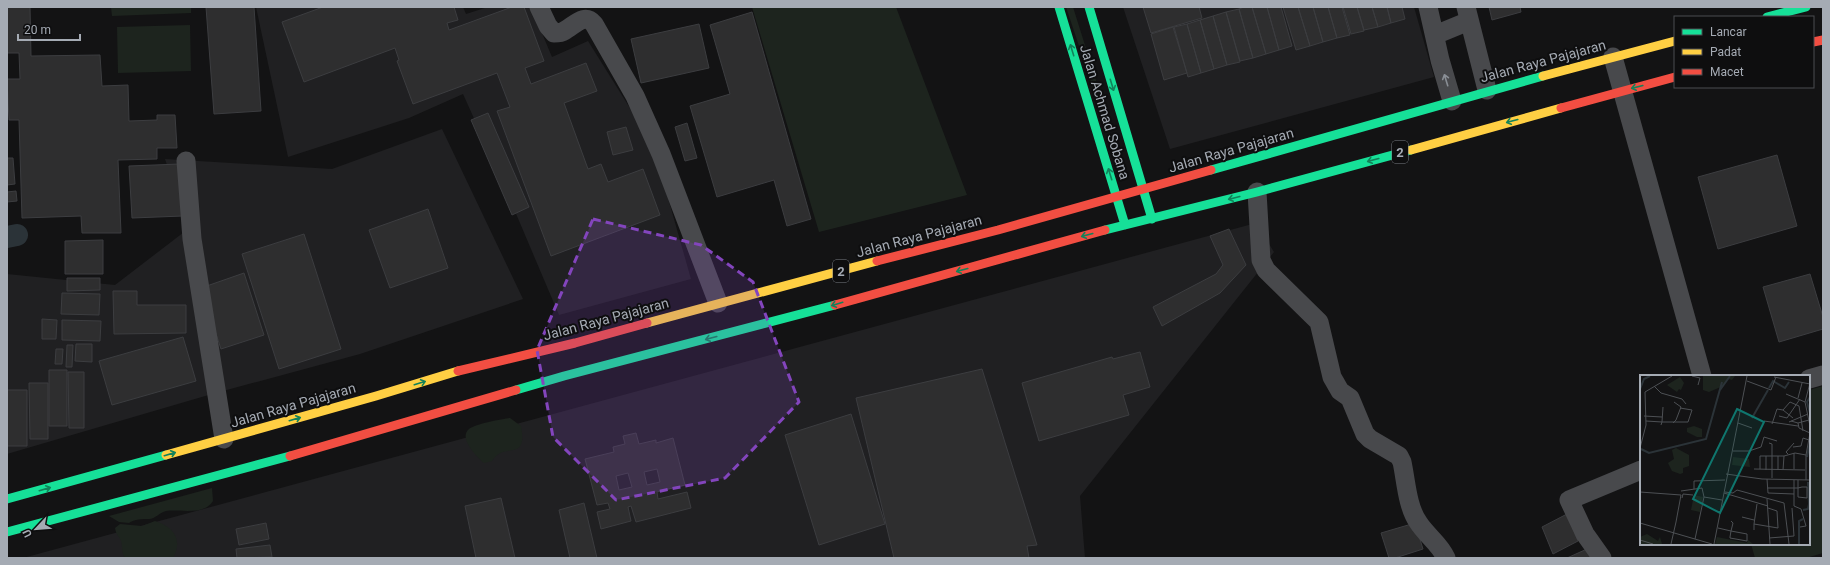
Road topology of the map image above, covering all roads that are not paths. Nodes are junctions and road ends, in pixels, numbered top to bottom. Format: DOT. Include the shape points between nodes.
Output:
graph roads {
  1 [pos="539,7"];
  2 [pos="1059,7"];
  3 [pos="1089,7"];
  4 [pos="1428,7"];
  5 [pos="1806,7"];
  6 [pos="1468,14"];
  7 [pos="1771,16"];
  8 [pos="1435,35"];
  9 [pos="1674,41"];
  10 [pos="1613,57"];
  11 [pos="1674,77"];
  12 [pos="1488,90"];
  13 [pos="1622,91"];
  14 [pos="1452,100"];
  15 [pos="186,161"];
  16 [pos="1144,190"];
  17 [pos="1257,192"];
  18 [pos="1117,197"];
  19 [pos="1152,219"];
  20 [pos="1125,225"];
  21 [pos="718,303"];
  22 [pos="1702,375"];
  23 [pos="1823,375"];
  24 [pos="1810,378"];
  25 [pos="224,439"];
  26 [pos="1640,470"];
  27 [pos="7,499"];
  28 [pos="7,532"];
  29 [pos="1446,558"];
  30 [pos="1602,558"];
  1 -- 21 [label="street" via="554,33 563,32 586,19 594,24 635,96 661,154"];
  18 -- 2 [label="main road, Jalan Achmad Sobana, one-way"];
  3 -- 16 [label="main road, Jalan Achmad Sobana, one-way"];
  4 -- 8 [label="street"];
  5 -- 7 [label="main road"];
  6 -- 8 [label="street"];
  6 -- 12 [label="street"];
  14 -- 8 [label="street, one-way"];
  9 -- 10 [label="main road, Jalan Raya Pajajaran / 2"];
  10 -- 12 [label="main road, Jalan Raya Pajajaran / 2"];
  10 -- 13 [label="street"];
  11 -- 13 [label="main road, 2, one-way"];
  12 -- 14 [label="main road, Jalan Raya Pajajaran / 2"];
  13 -- 17 [label="main road, 2, one-way"];
  13 -- 22 [label="street"];
  14 -- 16 [label="main road, Jalan Raya Pajajaran / 2"];
  15 -- 25 [label="street" via="192,239"];
  16 -- 18 [label="main road, Jalan Raya Pajajaran / 2"];
  16 -- 19 [label="main road, Jalan Achmad Sobana"];
  17 -- 19 [label="main road, 2, one-way"];
  17 -- 29 [label="street" via="1261,260 1266,270 1319,322 1332,377 1340,391 1350,398 1365,434 1399,456 1413,513"];
  18 -- 20 [label="main road, Jalan Achmad Sobana"];
  18 -- 21 [label="main road, Jalan Raya Pajajaran / 2"];
  19 -- 20 [label="main road, 2"];
  20 -- 28 [label="main road, 2, one-way" via="795,316 564,376 332,445"];
  25 -- 21 [label="main road, Jalan Raya Pajajaran / 2, one-way" via="468,368 568,345"];
  23 -- 24 [label="street"];
  27 -- 25 [label="main road, Jalan Raya Pajajaran / 2, one-way"];
  26 -- 30 [label="street" via="1569,500 1585,534"];
}
